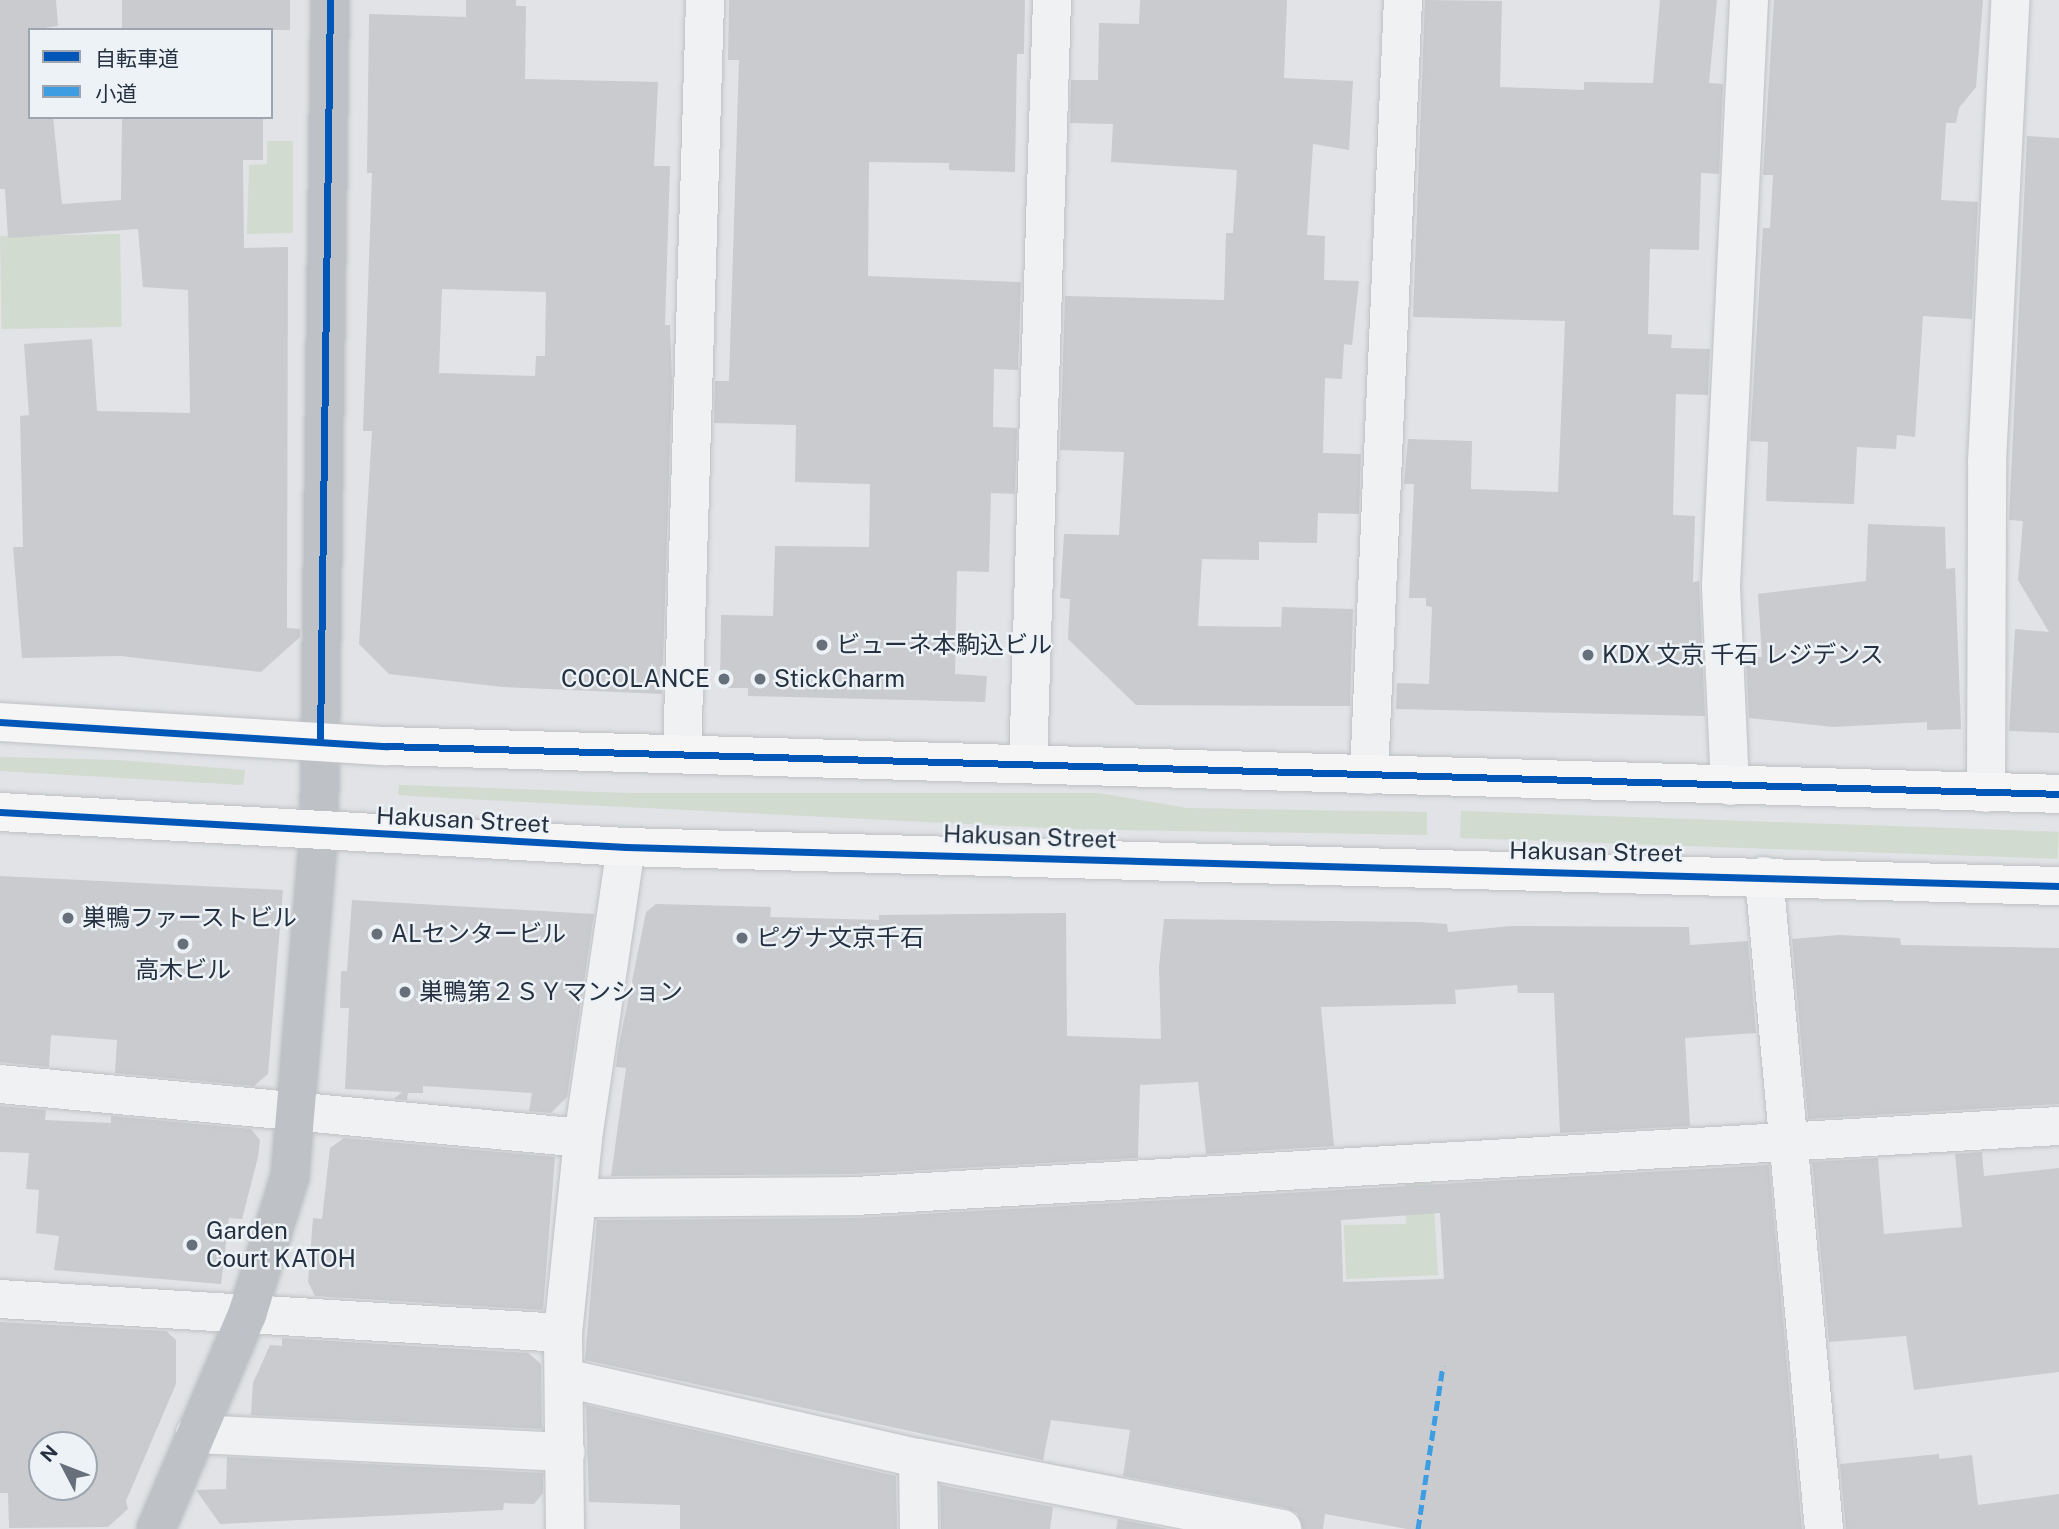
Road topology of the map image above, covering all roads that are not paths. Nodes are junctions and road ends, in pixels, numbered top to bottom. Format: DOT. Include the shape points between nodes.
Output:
graph roads {
  1 [pos="330,0"];
  2 [pos="705,0"];
  3 [pos="1052,0"];
  4 [pos="1403,0"];
  5 [pos="1749,0"];
  6 [pos="2010,0"];
  7 [pos="0,722"];
  8 [pos="320,742"];
  9 [pos="682,754"];
  10 [pos="1028,765"];
  11 [pos="1369,775"];
  12 [pos="1730,786"];
  13 [pos="1986,793"];
  14 [pos="2059,794"];
  15 [pos="0,812"];
  16 [pos="319,832"];
  17 [pos="626,847"];
  18 [pos="1763,876"];
  19 [pos="2059,886"];
  20 [pos="0,1084"];
  21 [pos="297,1113"];
  22 [pos="2059,1126"];
  23 [pos="583,1138"];
  24 [pos="1784,1139"];
  25 [pos="578,1198"];
  26 [pos="0,1299"];
  27 [pos="247,1315"];
  28 [pos="563,1333"];
  29 [pos="565,1378"];
  30 [pos="195,1434"];
  31 [pos="566,1451"];
  32 [pos="918,1458"];
  33 [pos="1279,1528"];
  34 [pos="156,1529"];
  35 [pos="565,1529"];
  36 [pos="919,1529"];
  37 [pos="1824,1529"];
  1 -- 8 [label="street"];
  2 -- 9 [label="street"];
  3 -- 10 [label="street"];
  4 -- 11 [label="street"];
  5 -- 12 [label="street" via="1721,585 1732,732"];
  6 -- 13 [label="street" via="1987,462"];
  7 -- 8 [label="highway"];
  8 -- 9 [label="highway"];
  8 -- 16 [label="street"];
  9 -- 10 [label="highway"];
  10 -- 11 [label="highway"];
  11 -- 12 [label="highway"];
  12 -- 13 [label="highway"];
  13 -- 14 [label="highway"];
  15 -- 16 [label="highway, Hakusan Street"];
  16 -- 17 [label="highway, Hakusan Street"];
  16 -- 21 [label="street"];
  17 -- 18 [label="highway, Hakusan Street"];
  17 -- 23 [label="street"];
  18 -- 19 [label="highway, Hakusan Street"];
  18 -- 24 [label="street"];
  20 -- 21 [label="street"];
  21 -- 23 [label="street"];
  21 -- 27 [label="street" via="290,1176"];
  22 -- 24 [label="street"];
  23 -- 25 [label="street"];
  24 -- 25 [label="street" via="855,1196"];
  24 -- 37 [label="street"];
  25 -- 28 [label="street"];
  26 -- 27 [label="street"];
  27 -- 28 [label="street"];
  27 -- 30 [label="street"];
  28 -- 29 [label="street"];
  29 -- 31 [label="street"];
  29 -- 32 [label="street"];
  30 -- 31 [label="street"];
  30 -- 34 [label="street"];
  31 -- 35 [label="street"];
  32 -- 33 [label="street"];
  32 -- 36 [label="street"];
}
